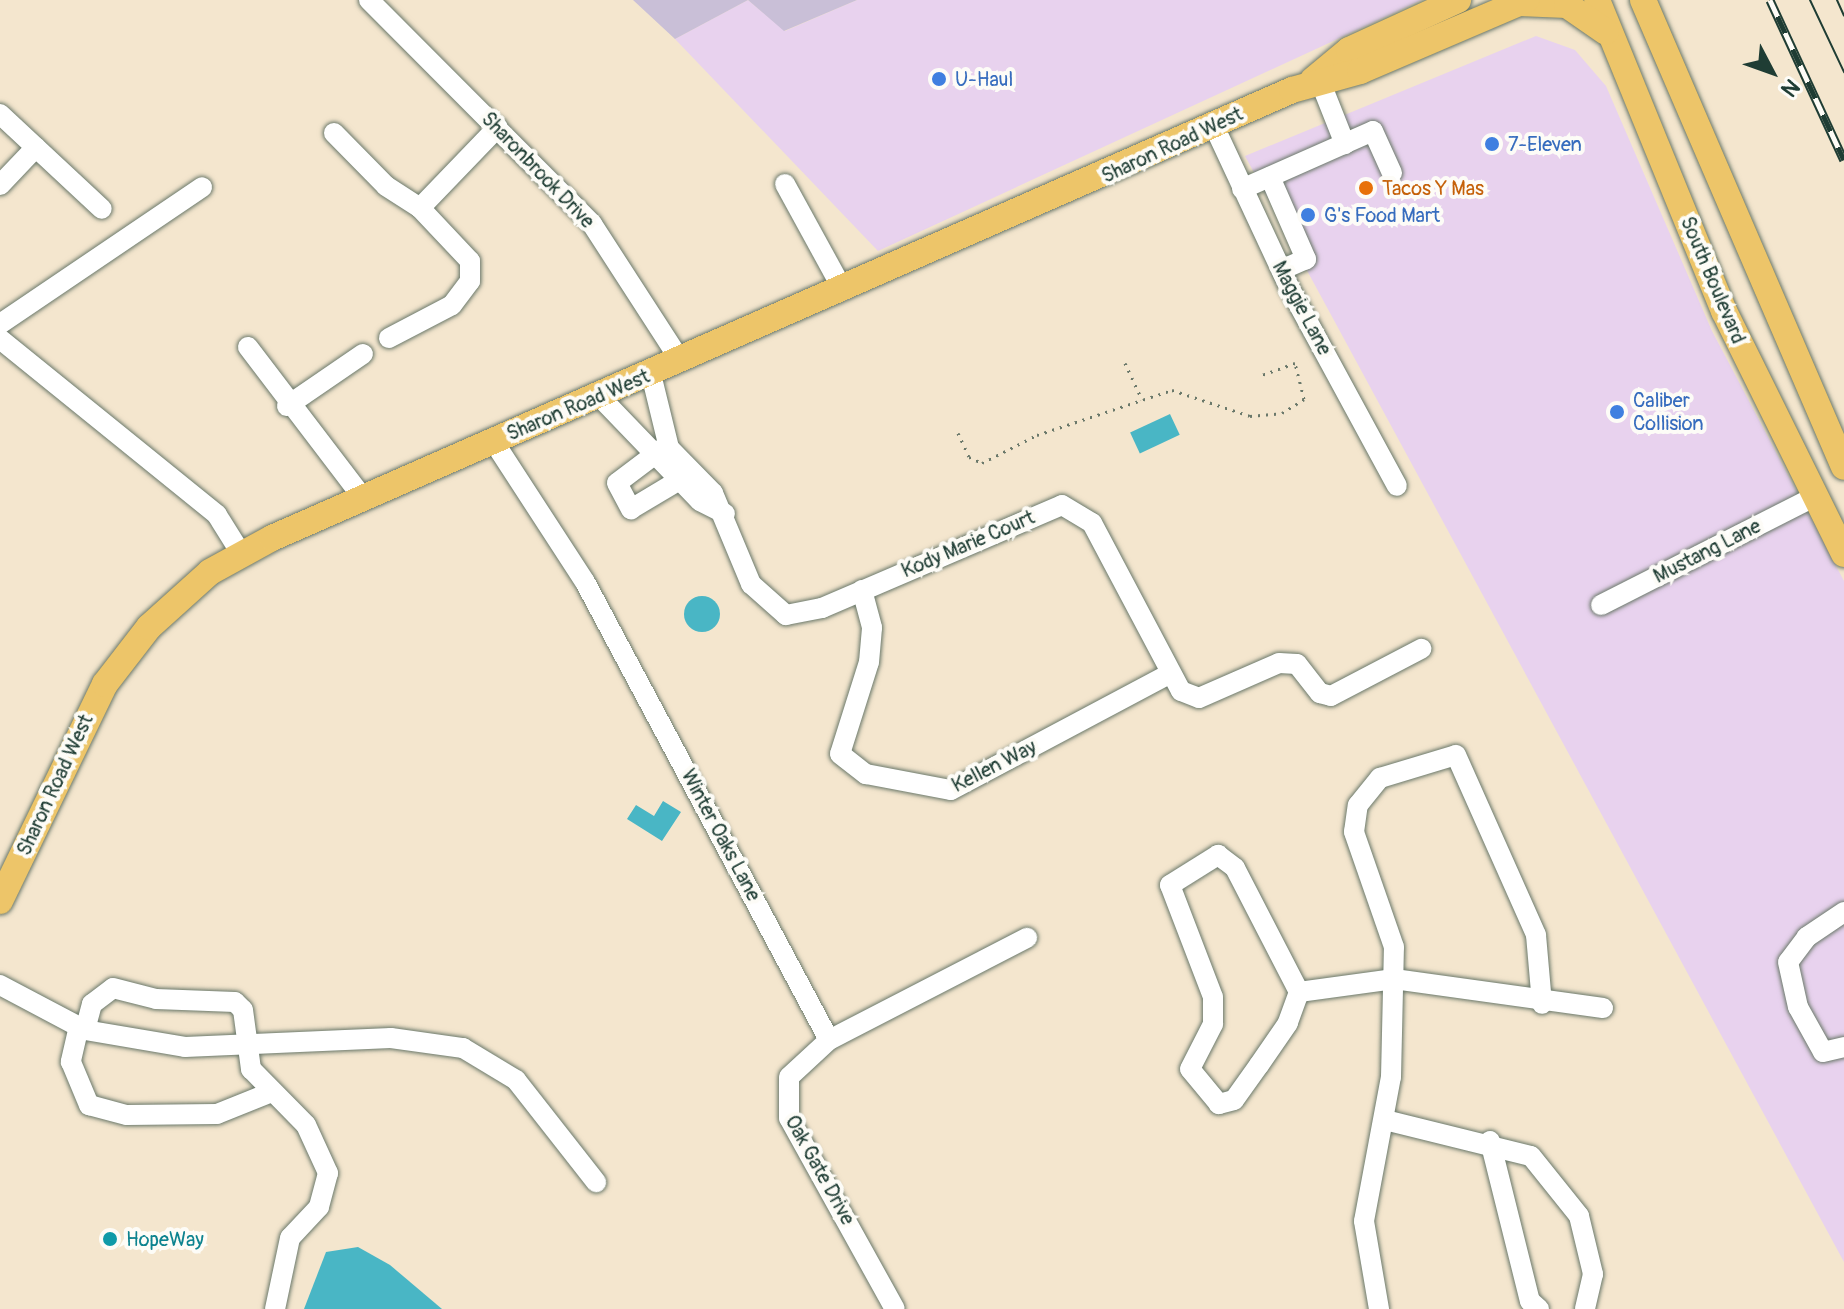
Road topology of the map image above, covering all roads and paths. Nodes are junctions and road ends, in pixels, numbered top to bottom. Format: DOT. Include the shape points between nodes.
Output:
graph roads {
  1 [pos="369,0"];
  2 [pos="1458,0"];
  3 [pos="1597,0"];
  4 [pos="1643,0"];
  5 [pos="1522,1"];
  6 [pos="1612,39"];
  7 [pos="1315,82"];
  8 [pos="0,114"];
  9 [pos="1214,126"];
  10 [pos="498,127"];
  11 [pos="334,133"];
  12 [pos="1345,144"];
  13 [pos="36,147"];
  14 [pos="1392,173"];
  15 [pos="1270,177"];
  16 [pos="785,184"];
  17 [pos="0,185"];
  18 [pos="202,187"];
  19 [pos="1242,189"];
  20 [pos="420,208"];
  21 [pos="102,209"];
  22 [pos="1281,270"];
  23 [pos="843,290"];
  24 [pos="0,324"];
  25 [pos="389,338"];
  26 [pos="0,339"];
  27 [pos="248,347"];
  28 [pos="363,354"];
  29 [pos="680,360"];
  30 [pos="1125,363"];
  31 [pos="651,374"];
  32 [pos="1260,376"];
  33 [pos="600,397"];
  34 [pos="1143,401"];
  35 [pos="287,406"];
  36 [pos="958,433"];
  37 [pos="494,442"];
  38 [pos="661,449"];
  39 [pos="1844,467"];
  40 [pos="637,471"];
  41 [pos="686,477"];
  42 [pos="1397,486"];
  43 [pos="662,492"];
  44 [pos="1814,497"];
  45 [pos="363,498"];
  46 [pos="1844,554"];
  47 [pos="242,555"];
  48 [pos="862,590"];
  49 [pos="1601,605"];
  50 [pos="1421,649"];
  51 [pos="1167,675"];
  52 [pos="0,901"];
  53 [pos="1844,912"];
  54 [pos="1027,938"];
  55 [pos="1394,979"];
  56 [pos="0,985"];
  57 [pos="1299,992"];
  58 [pos="1542,1004"];
  59 [pos="1603,1008"];
  60 [pos="82,1028"];
  61 [pos="829,1040"];
  62 [pos="246,1044"];
  63 [pos="1844,1047"];
  64 [pos="272,1092"];
  65 [pos="1385,1120"];
  66 [pos="1490,1141"];
  67 [pos="596,1182"];
  68 [pos="275,1309"];
  69 [pos="895,1309"];
  70 [pos="1379,1309"];
  71 [pos="1539,1309"];
  72 [pos="1585,1309"];
  1 -- 10 [label="street, Sharonbrook Drive"];
  2 -- 7 [label="main road, Sharon Road West" via="1349,50"];
  3 -- 6 [label="main road, South Boulevard"];
  4 -- 39 [label="main road, South Boulevard"];
  5 -- 6 [label="main road" via="1583,11"];
  5 -- 7 [label="main road, Sharon Road West"];
  6 -- 44 [label="main road, South Boulevard" via="1724,311"];
  7 -- 9 [label="main road, Sharon Road West"];
  7 -- 12 [label="street"];
  8 -- 13 [label="street"];
  9 -- 19 [label="street, Maggie Lane"];
  9 -- 23 [label="main road, Sharon Road West"];
  10 -- 20 [label="street"];
  10 -- 29 [label="street, Sharonbrook Drive" via="622,262"];
  11 -- 20 [label="street" via="386,186"];
  12 -- 14 [label="street" via="1373,131"];
  12 -- 15 [label="street"];
  13 -- 17 [label="street"];
  13 -- 21 [label="street"];
  15 -- 19 [label="street"];
  15 -- 22 [label="street" via="1306,259"];
  16 -- 23 [label="street"];
  18 -- 24 [label="street"];
  19 -- 22 [label="street, Maggie Lane"];
  20 -- 25 [label="street" via="473,273 452,305"];
  22 -- 42 [label="street, Maggie Lane"];
  23 -- 29 [label="main road, Sharon Road West"];
  26 -- 47 [label="street" via="217,515"];
  27 -- 35 [label="street"];
  28 -- 35 [label="street"];
  29 -- 31 [label="main road, Sharon Road West"];
  30 -- 34 [label="path"];
  31 -- 33 [label="main road, Sharon Road West"];
  31 -- 38 [label="street, Kody Marie Court"];
  32 -- 34 [label="path" via="1295,363 1304,399 1270,416 1236,412 1178,389"];
  33 -- 37 [label="main road, Sharon Road West"];
  33 -- 38 [label="street, Kody Marie Court"];
  34 -- 36 [label="path" via="1037,435 982,463 969,457"];
  35 -- 45 [label="street"];
  37 -- 45 [label="main road, Sharon Road West"];
  37 -- 61 [label="street, Winter Oaks Lane" via="585,582"];
  38 -- 40 [label="street"];
  38 -- 41 [label="street, Kody Marie Court"];
  40 -- 43 [label="street"];
  40 -- 43 [label="street" via="617,483 631,509"];
  41 -- 43 [label="street"];
  41 -- 48 [label="street, Kody Marie Court" via="725,514 751,584 773,610 801,615"];
  44 -- 46 [label="main road, South Boulevard"];
  44 -- 49 [label="street, Mustang Lane"];
  45 -- 47 [label="main road, Sharon Road West"];
  47 -- 52 [label="main road, Sharon Road West" via="180,596 105,684"];
  48 -- 51 [label="street, Kody Marie Court" via="1062,505 1092,523"];
  48 -- 51 [label="street, Kellen Way" via="872,628 869,662 840,754 866,774 951,790"];
  50 -- 51 [label="street, Kody Marie Court" via="1331,696 1320,693 1297,664 1261,671 1199,698"];
  53 -- 63 [label="street" via="1807,937 1788,962 1798,1007 1823,1052"];
  54 -- 61 [label="street"];
  55 -- 57 [label="street"];
  55 -- 58 [label="street"];
  55 -- 58 [label="street" via="1387,914 1357,849 1356,814 1380,778 1456,755 1536,935"];
  55 -- 65 [label="street"];
  56 -- 60 [label="street"];
  57 -- 57 [label="street" via="1235,868 1218,855 1170,885 1213,997 1213,1024 1190,1069 1219,1104 1234,1100"];
  58 -- 59 [label="street"];
  60 -- 62 [label="street" via="185,1047"];
  60 -- 62 [label="street" via="92,1004 113,988 156,999 235,1002"];
  60 -- 64 [label="street" via="71,1062 89,1105 127,1115 217,1114"];
  61 -- 69 [label="street, Oak Gate Drive" via="789,1077 789,1118"];
  62 -- 64 [label="street" via="251,1069"];
  62 -- 67 [label="street" via="391,1038 463,1048 516,1080"];
  64 -- 68 [label="street" via="306,1125 328,1173 319,1207 290,1238"];
  65 -- 66 [label="street"];
  65 -- 70 [label="street" via="1364,1221"];
  66 -- 71 [label="street" via="1530,1301"];
  66 -- 72 [label="street" via="1531,1156 1579,1216 1593,1274"];
}
